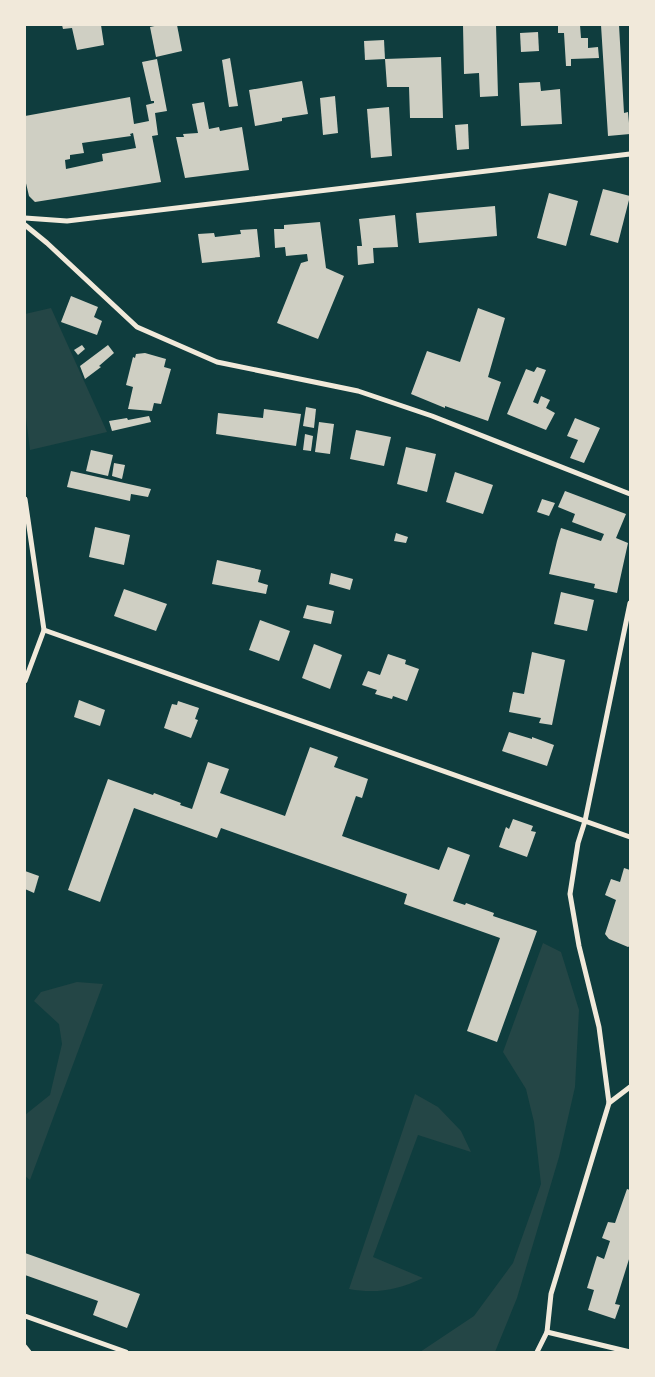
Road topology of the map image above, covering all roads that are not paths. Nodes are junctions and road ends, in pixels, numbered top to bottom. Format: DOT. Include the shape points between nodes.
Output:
graph roads {
  1 [pos="630,154"];
  2 [pos="25,218"];
  3 [pos="25,225"];
  4 [pos="630,494"];
  5 [pos="25,500"];
  6 [pos="630,603"];
  7 [pos="44,630"];
  8 [pos="25,681"];
  9 [pos="585,821"];
  10 [pos="630,837"];
  11 [pos="630,1087"];
  12 [pos="609,1103"];
  13 [pos="25,1316"];
  14 [pos="547,1332"];
  15 [pos="25,1347"];
  16 [pos="29,1352"];
  17 [pos="126,1352"];
  18 [pos="537,1352"];
  19 [pos="630,1352"];
  1 -- 2 [label="street" via="67,221"];
  3 -- 4 [label="street" via="137,327 217,362 358,391 432,416"];
  5 -- 7 [label="street"];
  6 -- 9 [label="street"];
  7 -- 8 [label="street"];
  7 -- 9 [label="street"];
  9 -- 10 [label="street"];
  9 -- 12 [label="street" via="570,894 578,946 599,1028"];
  11 -- 12 [label="street"];
  12 -- 14 [label="street" via="551,1294"];
  13 -- 17 [label="street"];
  14 -- 18 [label="street"];
  14 -- 19 [label="street"];
  15 -- 16 [label="street"];
}
